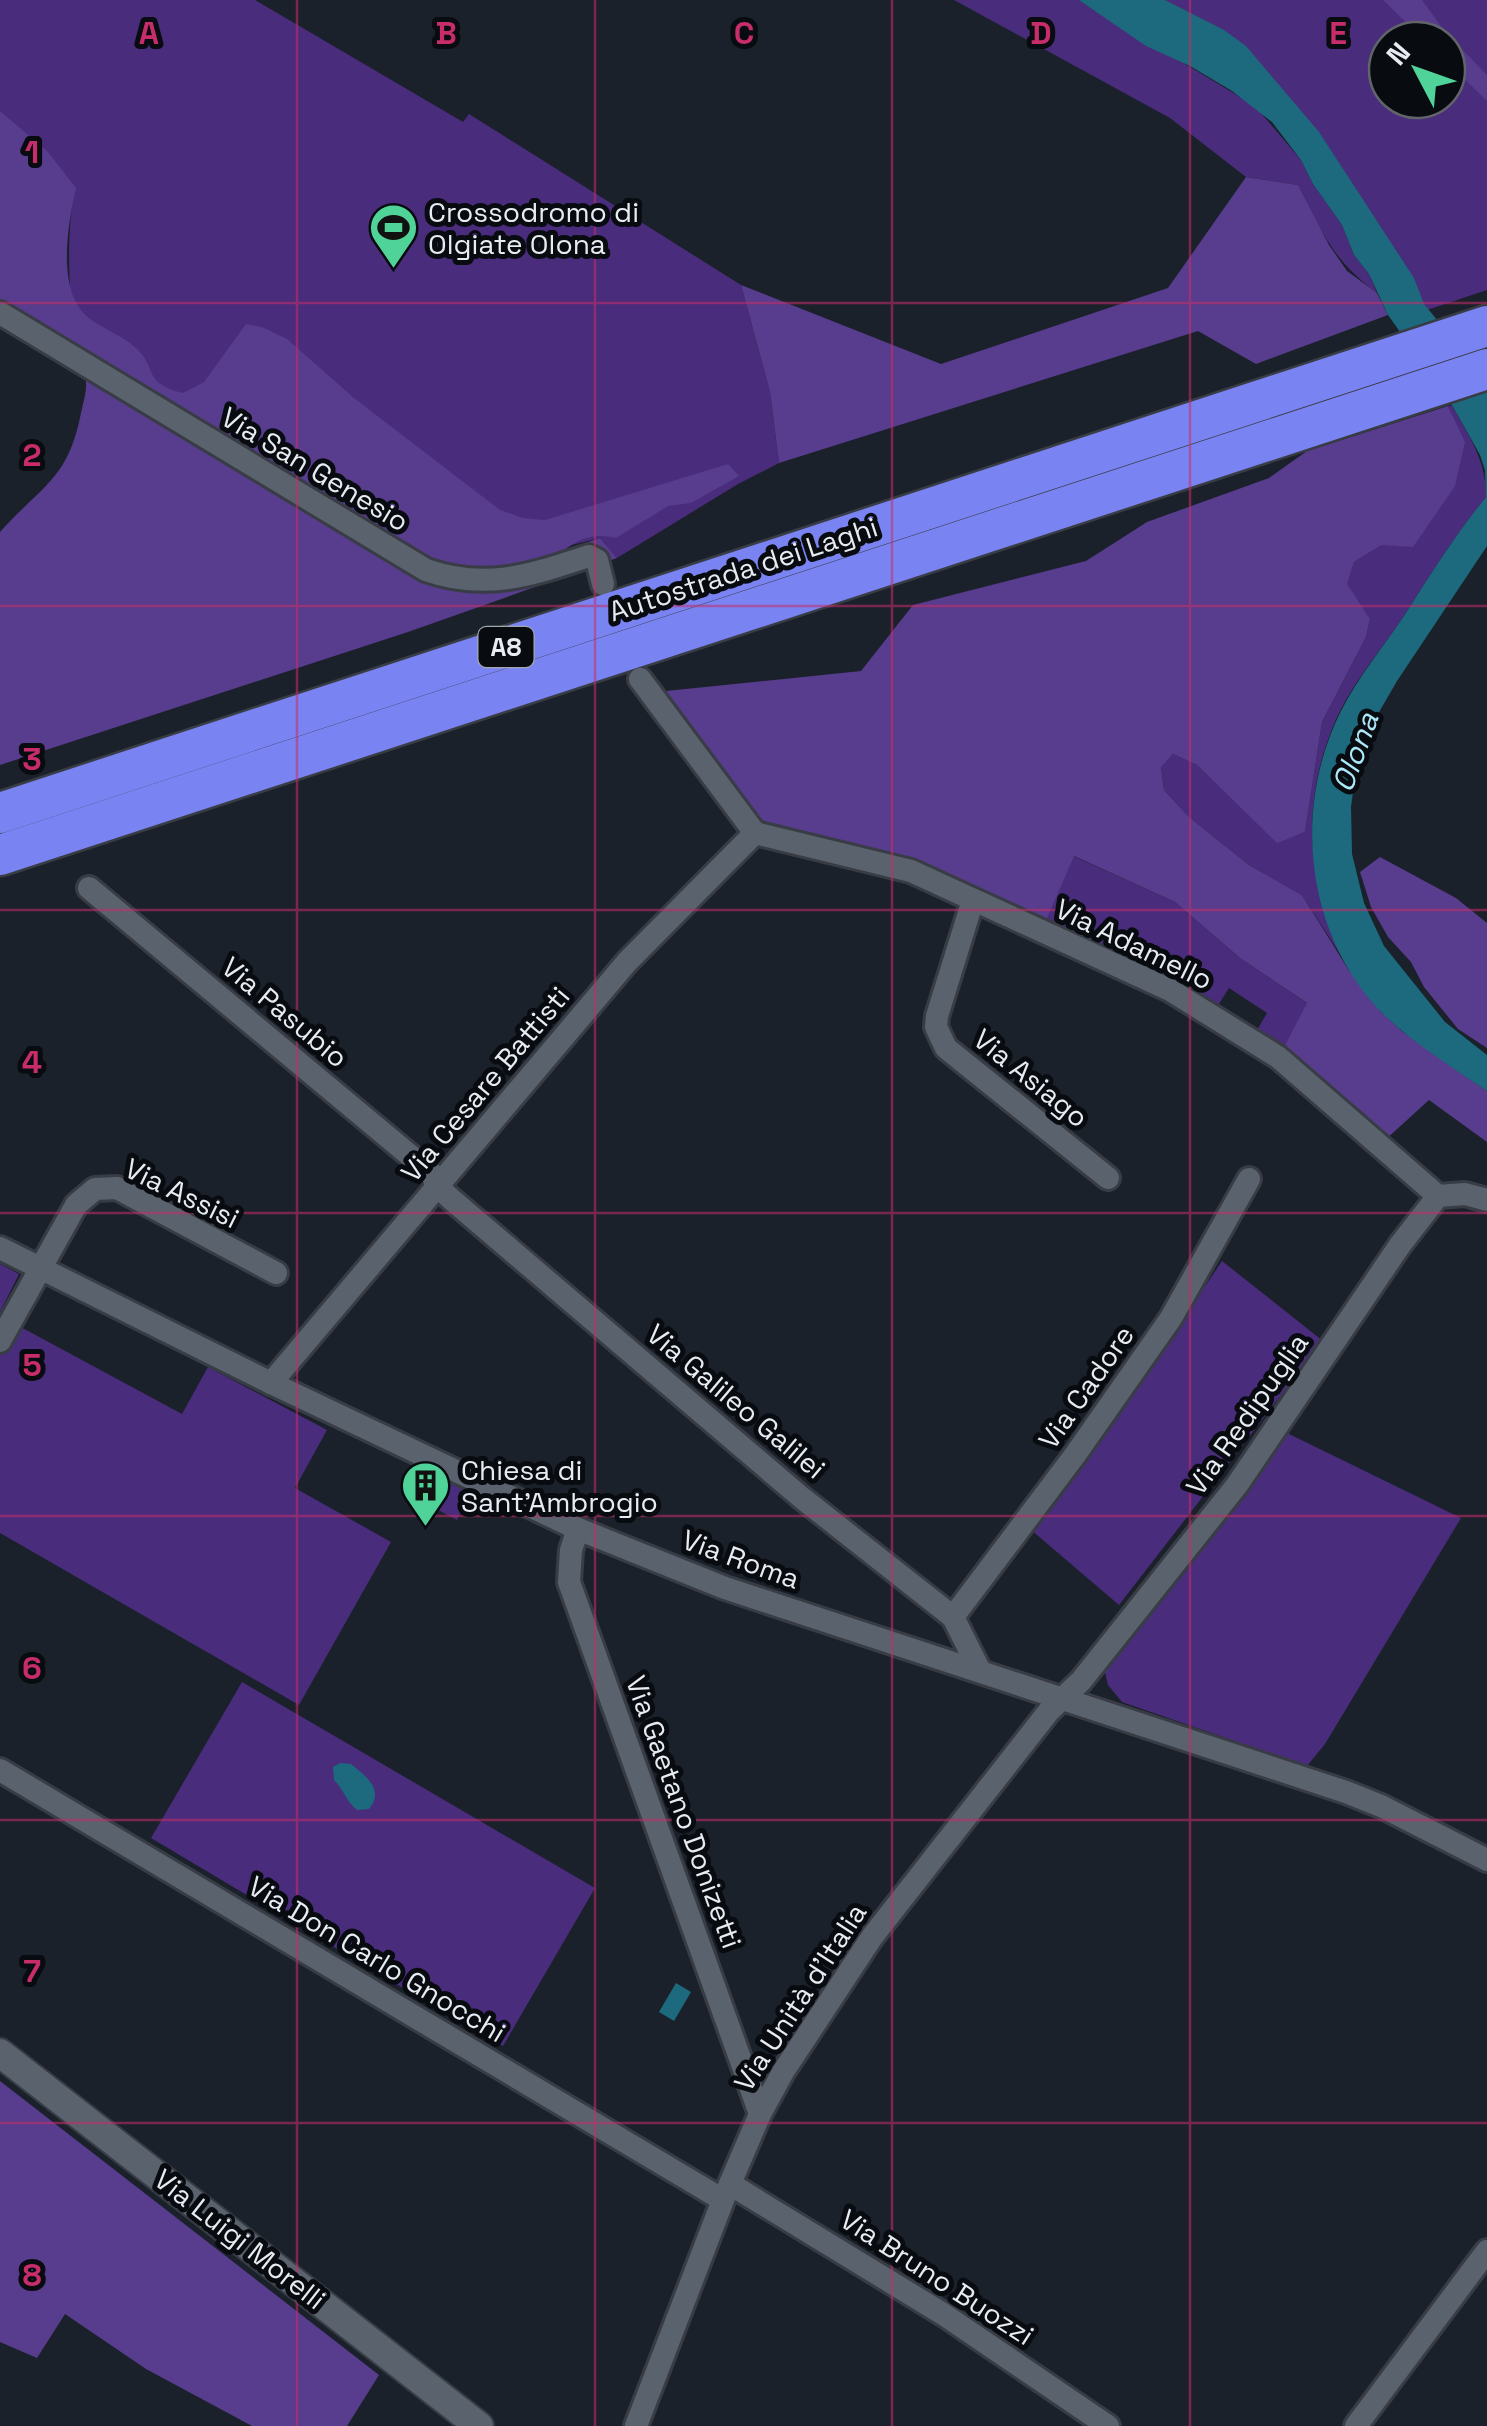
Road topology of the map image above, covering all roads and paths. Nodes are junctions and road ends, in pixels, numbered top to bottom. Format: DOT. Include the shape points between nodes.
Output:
graph roads {
  1 [pos="0,313"];
  2 [pos="1487,326"];
  3 [pos="1487,369"];
  4 [pos="1396,376"];
  5 [pos="603,584"];
  6 [pos="640,679"];
  7 [pos="0,814"];
  8 [pos="755,833"];
  9 [pos="0,855"];
  10 [pos="89,888"];
  11 [pos="973,900"];
  12 [pos="1108,1178"];
  13 [pos="1249,1180"];
  14 [pos="438,1187"];
  15 [pos="1438,1196"];
  16 [pos="1487,1200"];
  17 [pos="0,1248"];
  18 [pos="42,1270"];
  19 [pos="276,1273"];
  20 [pos="0,1341"];
  21 [pos="271,1384"];
  22 [pos="578,1529"];
  23 [pos="953,1617"];
  24 [pos="980,1671"];
  25 [pos="1063,1698"];
  26 [pos="0,1770"];
  27 [pos="1487,1860"];
  28 [pos="0,2053"];
  29 [pos="760,2114"];
  30 [pos="727,2192"];
  31 [pos="1487,2251"];
  32 [pos="480,2426"];
  33 [pos="636,2426"];
  34 [pos="1108,2426"];
  35 [pos="1356,2426"];
  1 -- 5 [label="street, Via San Genesio" via="426,570 452,579 524,578 589,556 597,560"];
  2 -- 4 [label="highway, Autostrada dei Laghi / A8"];
  3 -- 4 [label="highway, Autostrada dei Laghi / A8"];
  4 -- 7 [label="highway, Autostrada dei Laghi / A8"];
  4 -- 9 [label="highway, Autostrada dei Laghi / A8"];
  6 -- 8 [label="street"];
  8 -- 11 [label="street, Via Adamello" via="911,871"];
  8 -- 14 [label="street, Via Cesare Battisti" via="627,962"];
  10 -- 14 [label="street, Via Pasubio" via="431,1173"];
  11 -- 12 [label="street, Via Asiago" via="937,1016 939,1039"];
  11 -- 15 [label="street, Via Adamello" via="1170,990 1278,1056"];
  13 -- 23 [label="street, Via Cadore" via="1171,1318"];
  14 -- 21 [label="street, Via Cesare Battisti"];
  14 -- 23 [label="street, Via Galileo Galilei" via="802,1498"];
  15 -- 16 [label="street"];
  15 -- 25 [label="street, Via Redipuglia" via="1237,1485"];
  17 -- 18 [label="street, Via Roma"];
  18 -- 19 [label="street, Via Assisi" via="76,1204 110,1186"];
  18 -- 20 [label="street"];
  18 -- 21 [label="street, Via Roma"];
  21 -- 22 [label="street, Via Roma"];
  22 -- 24 [label="street, Via Roma" via="725,1588"];
  22 -- 29 [label="street, Via Gaetano Donizetti" via="569,1582"];
  23 -- 24 [label="street, Via Galileo Galilei"];
  24 -- 25 [label="street, Via Roma"];
  25 -- 27 [label="street, Via Roma" via="1346,1792"];
  25 -- 29 [label="street, Via Unità d'Italia" via="872,1937"];
  26 -- 30 [label="street, Via Don Carlo Gnocchi"];
  28 -- 32 [label="street, Via Luigi Morelli"];
  29 -- 30 [label="street, Via Unità d'Italia"];
  30 -- 33 [label="street, Via Unità d'Italia"];
  30 -- 34 [label="street, Via Bruno Buozzi" via="899,2286"];
  31 -- 35 [label="street"];
}
